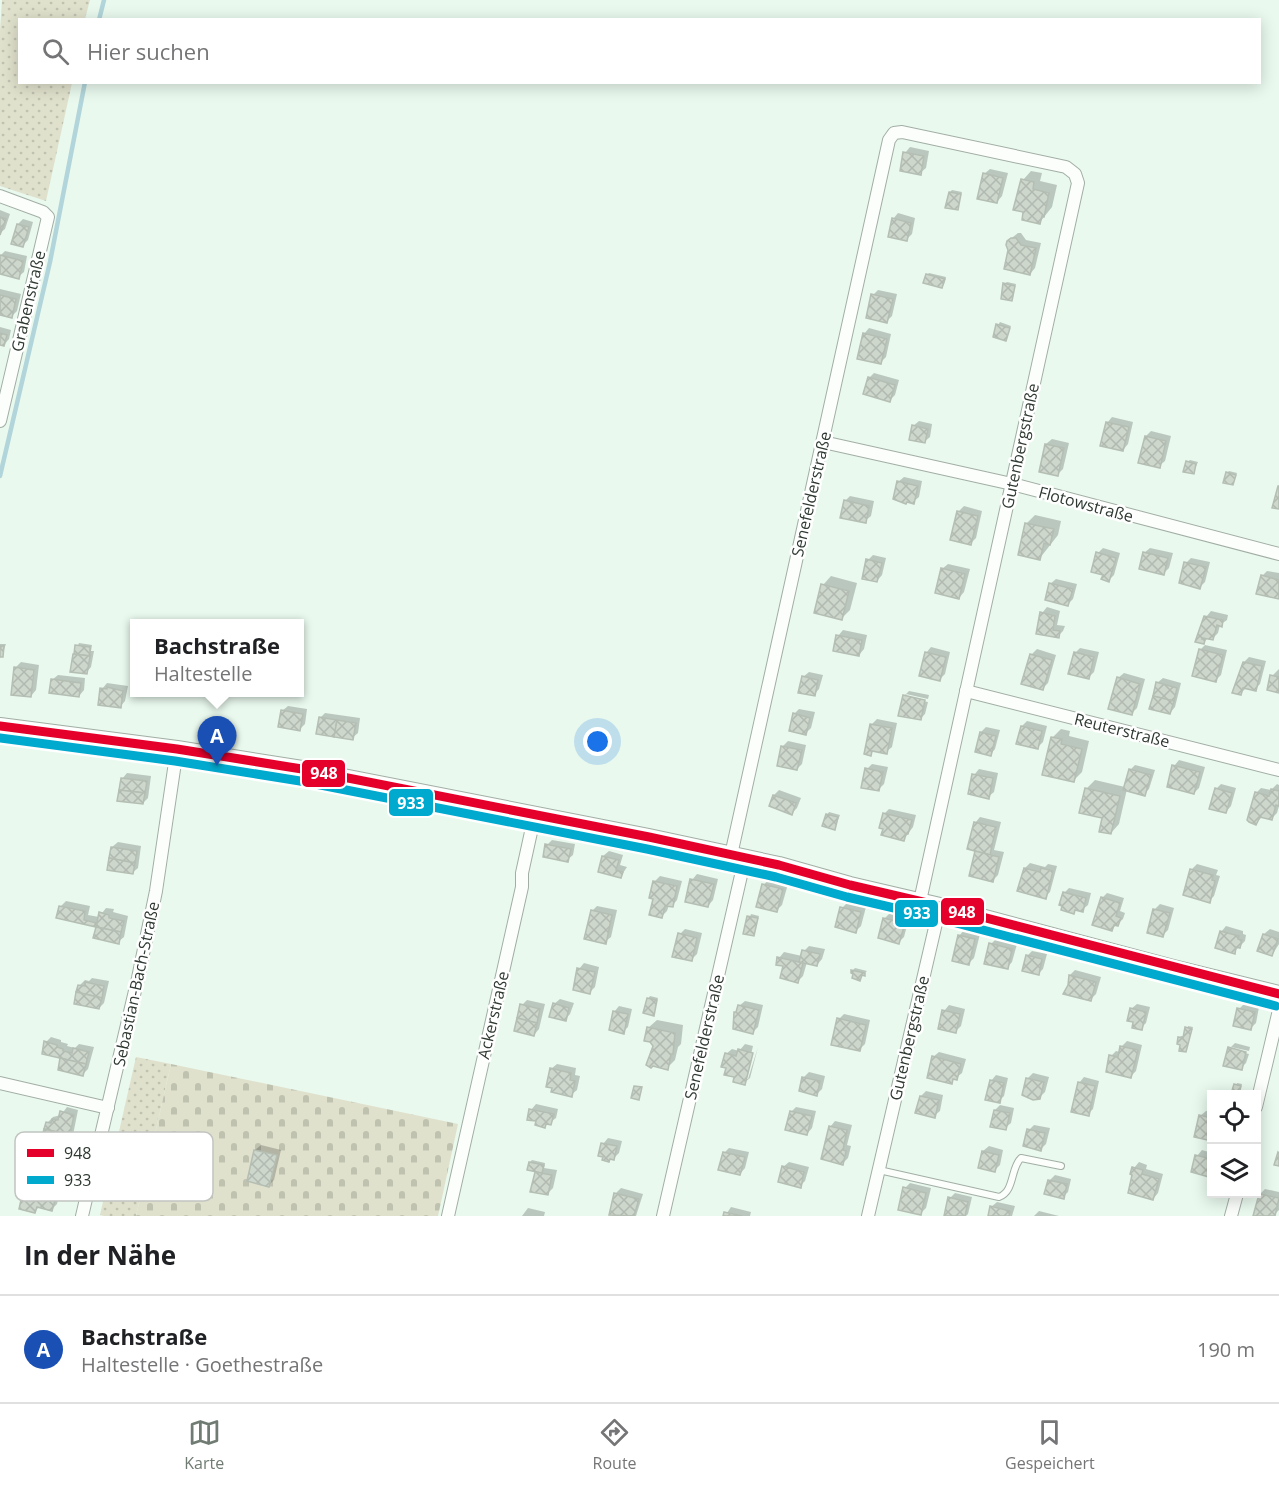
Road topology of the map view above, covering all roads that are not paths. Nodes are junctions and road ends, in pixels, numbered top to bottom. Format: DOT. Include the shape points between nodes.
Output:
graph roads {
  1 [pos="894,133"];
  2 [pos="0,196"];
  3 [pos="0,421"];
  4 [pos="823,442"];
  5 [pos="1012,484"];
  6 [pos="1279,554"];
  7 [pos="966,691"];
  8 [pos="0,726"];
  9 [pos="177,749"];
  10 [pos="1279,770"];
  11 [pos="536,814"];
  12 [pos="738,856"];
  13 [pos="920,901"];
  14 [pos="939,906"];
  15 [pos="1279,994"];
  16 [pos="1279,1010"];
  17 [pos="0,1083"];
  18 [pos="1261,1090"];
  19 [pos="108,1108"];
  20 [pos="102,1132"];
  21 [pos="1061,1166"];
  22 [pos="879,1170"];
  23 [pos="1236,1198"];
  24 [pos="86,1201"];
  25 [pos="82,1216"];
  26 [pos="448,1216"];
  27 [pos="663,1216"];
  28 [pos="868,1216"];
  29 [pos="1231,1216"];
  1 -- 4 [label="street, Senefelderstraße" via="889,140"];
  1 -- 5 [label="street, Gutenbergstraße" via="1066,167 1075,174 1078,183"];
  2 -- 3 [label="street, Grabenstraße" via="48,217"];
  4 -- 5 [label="street, Flotowstraße"];
  4 -- 12 [label="street, Senefelderstraße"];
  5 -- 6 [label="street, Flotowstraße"];
  5 -- 7 [label="street, Gutenbergstraße"];
  7 -- 10 [label="street, Reuterstraße"];
  7 -- 13 [label="street, Gutenbergstraße"];
  8 -- 9 [label="street"];
  9 -- 11 [label="street"];
  9 -- 19 [label="street, Sebastian-Bach-Straße" via="156,891"];
  11 -- 12 [label="street"];
  11 -- 26 [label="street, Ackerstraße"];
  12 -- 13 [label="street"];
  12 -- 27 [label="street, Senefelderstraße"];
  13 -- 14 [label="street"];
  14 -- 15 [label="street"];
  14 -- 22 [label="street, Gutenbergstraße"];
  16 -- 18 [label="street"];
  17 -- 19 [label="street"];
  19 -- 20 [label="street, Sebastian-Bach-Straße"];
  21 -- 22 [label="lane" via="1021,1158 1015,1163 1008,1191 999,1197"];
  22 -- 28 [label="street, Gutenbergstraße"];
  23 -- 29 [label="street"];
  24 -- 25 [label="street, Sebastian-Bach-Straße"];
}
